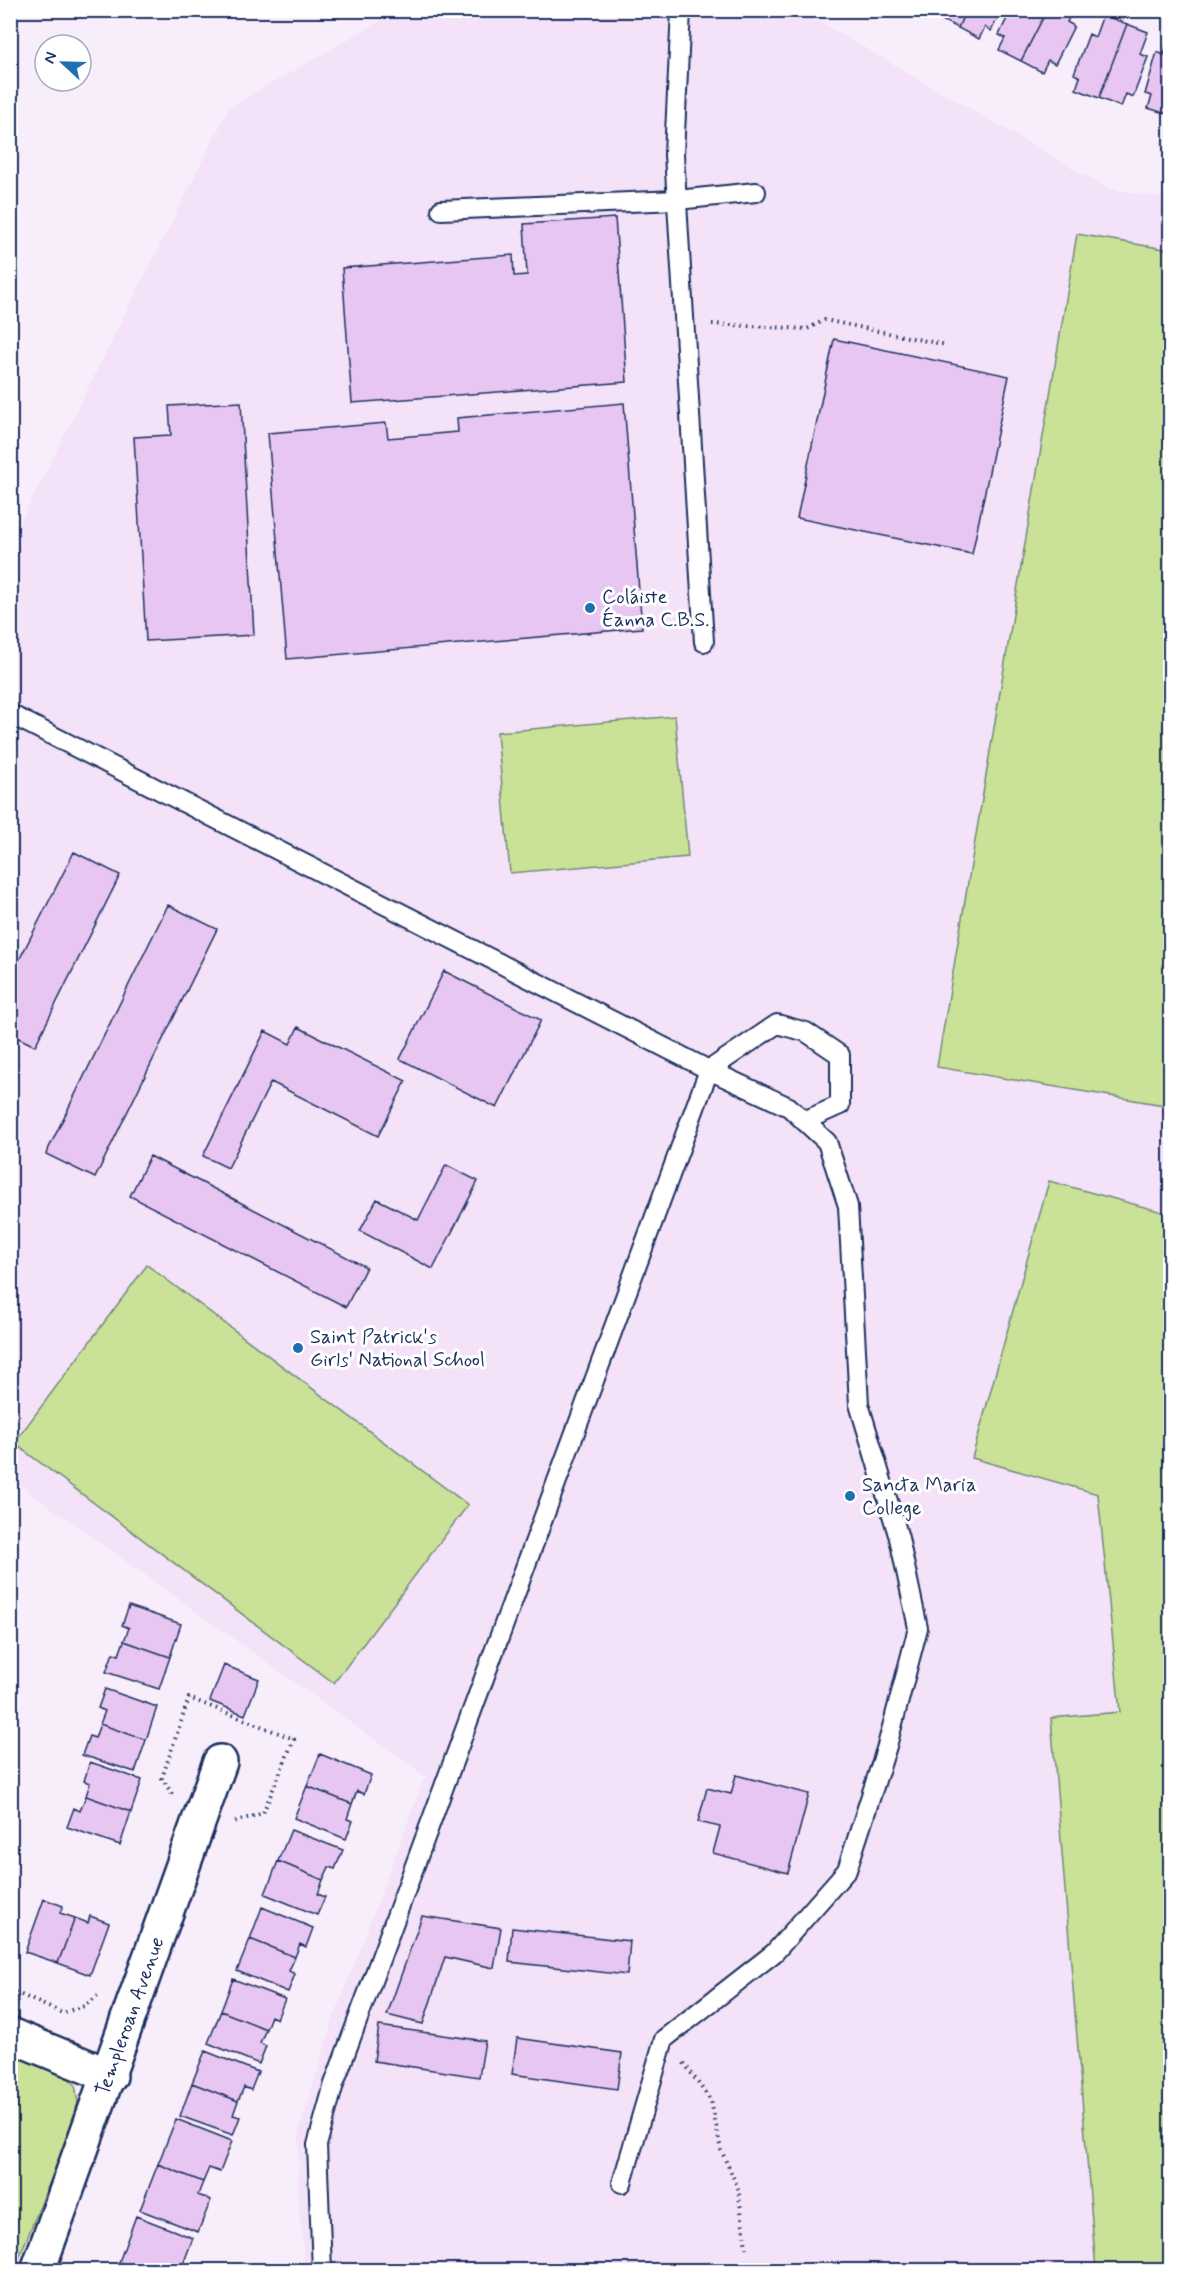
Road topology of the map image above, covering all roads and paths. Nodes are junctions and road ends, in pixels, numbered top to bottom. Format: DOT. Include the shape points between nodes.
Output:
graph roads {
  1 [pos="681,10"];
  2 [pos="756,192"];
  3 [pos="676,200"];
  4 [pos="441,210"];
  5 [pos="684,323"];
  6 [pos="946,345"];
  7 [pos="704,642"];
  8 [pos="10,714"];
  9 [pos="709,1070"];
  10 [pos="804,1121"];
  11 [pos="220,1761"];
  12 [pos="10,2036"];
  13 [pos="664,2039"];
  14 [pos="110,2076"];
  15 [pos="622,2183"];
  16 [pos="746,2248"];
  17 [pos="38,2271"];
  18 [pos="322,2271"];
  1 -- 3 [label="lane" via="674,154"];
  2 -- 3 [label="lane"];
  3 -- 4 [label="lane"];
  3 -- 5 [label="lane"];
  5 -- 6 [label="path" via="807,328 825,320"];
  5 -- 7 [label="lane"];
  8 -- 9 [label="lane"];
  9 -- 10 [label="lane" via="789,1107"];
  9 -- 10 [label="lane" via="777,1024 806,1032 840,1055 842,1082 840,1105"];
  9 -- 18 [label="lane" via="334,2084 318,2145"];
  10 -- 13 [label="lane" via="827,1142 848,1206 859,1404 899,1538 918,1628 887,1746 847,1870 774,1953"];
  11 -- 14 [label="street, Templeroan Avenue"];
  12 -- 14 [label="street"];
  13 -- 15 [label="lane"];
  13 -- 16 [label="path" via="711,2101 721,2150 738,2188"];
  14 -- 17 [label="street, Templeroan Avenue"];
}
